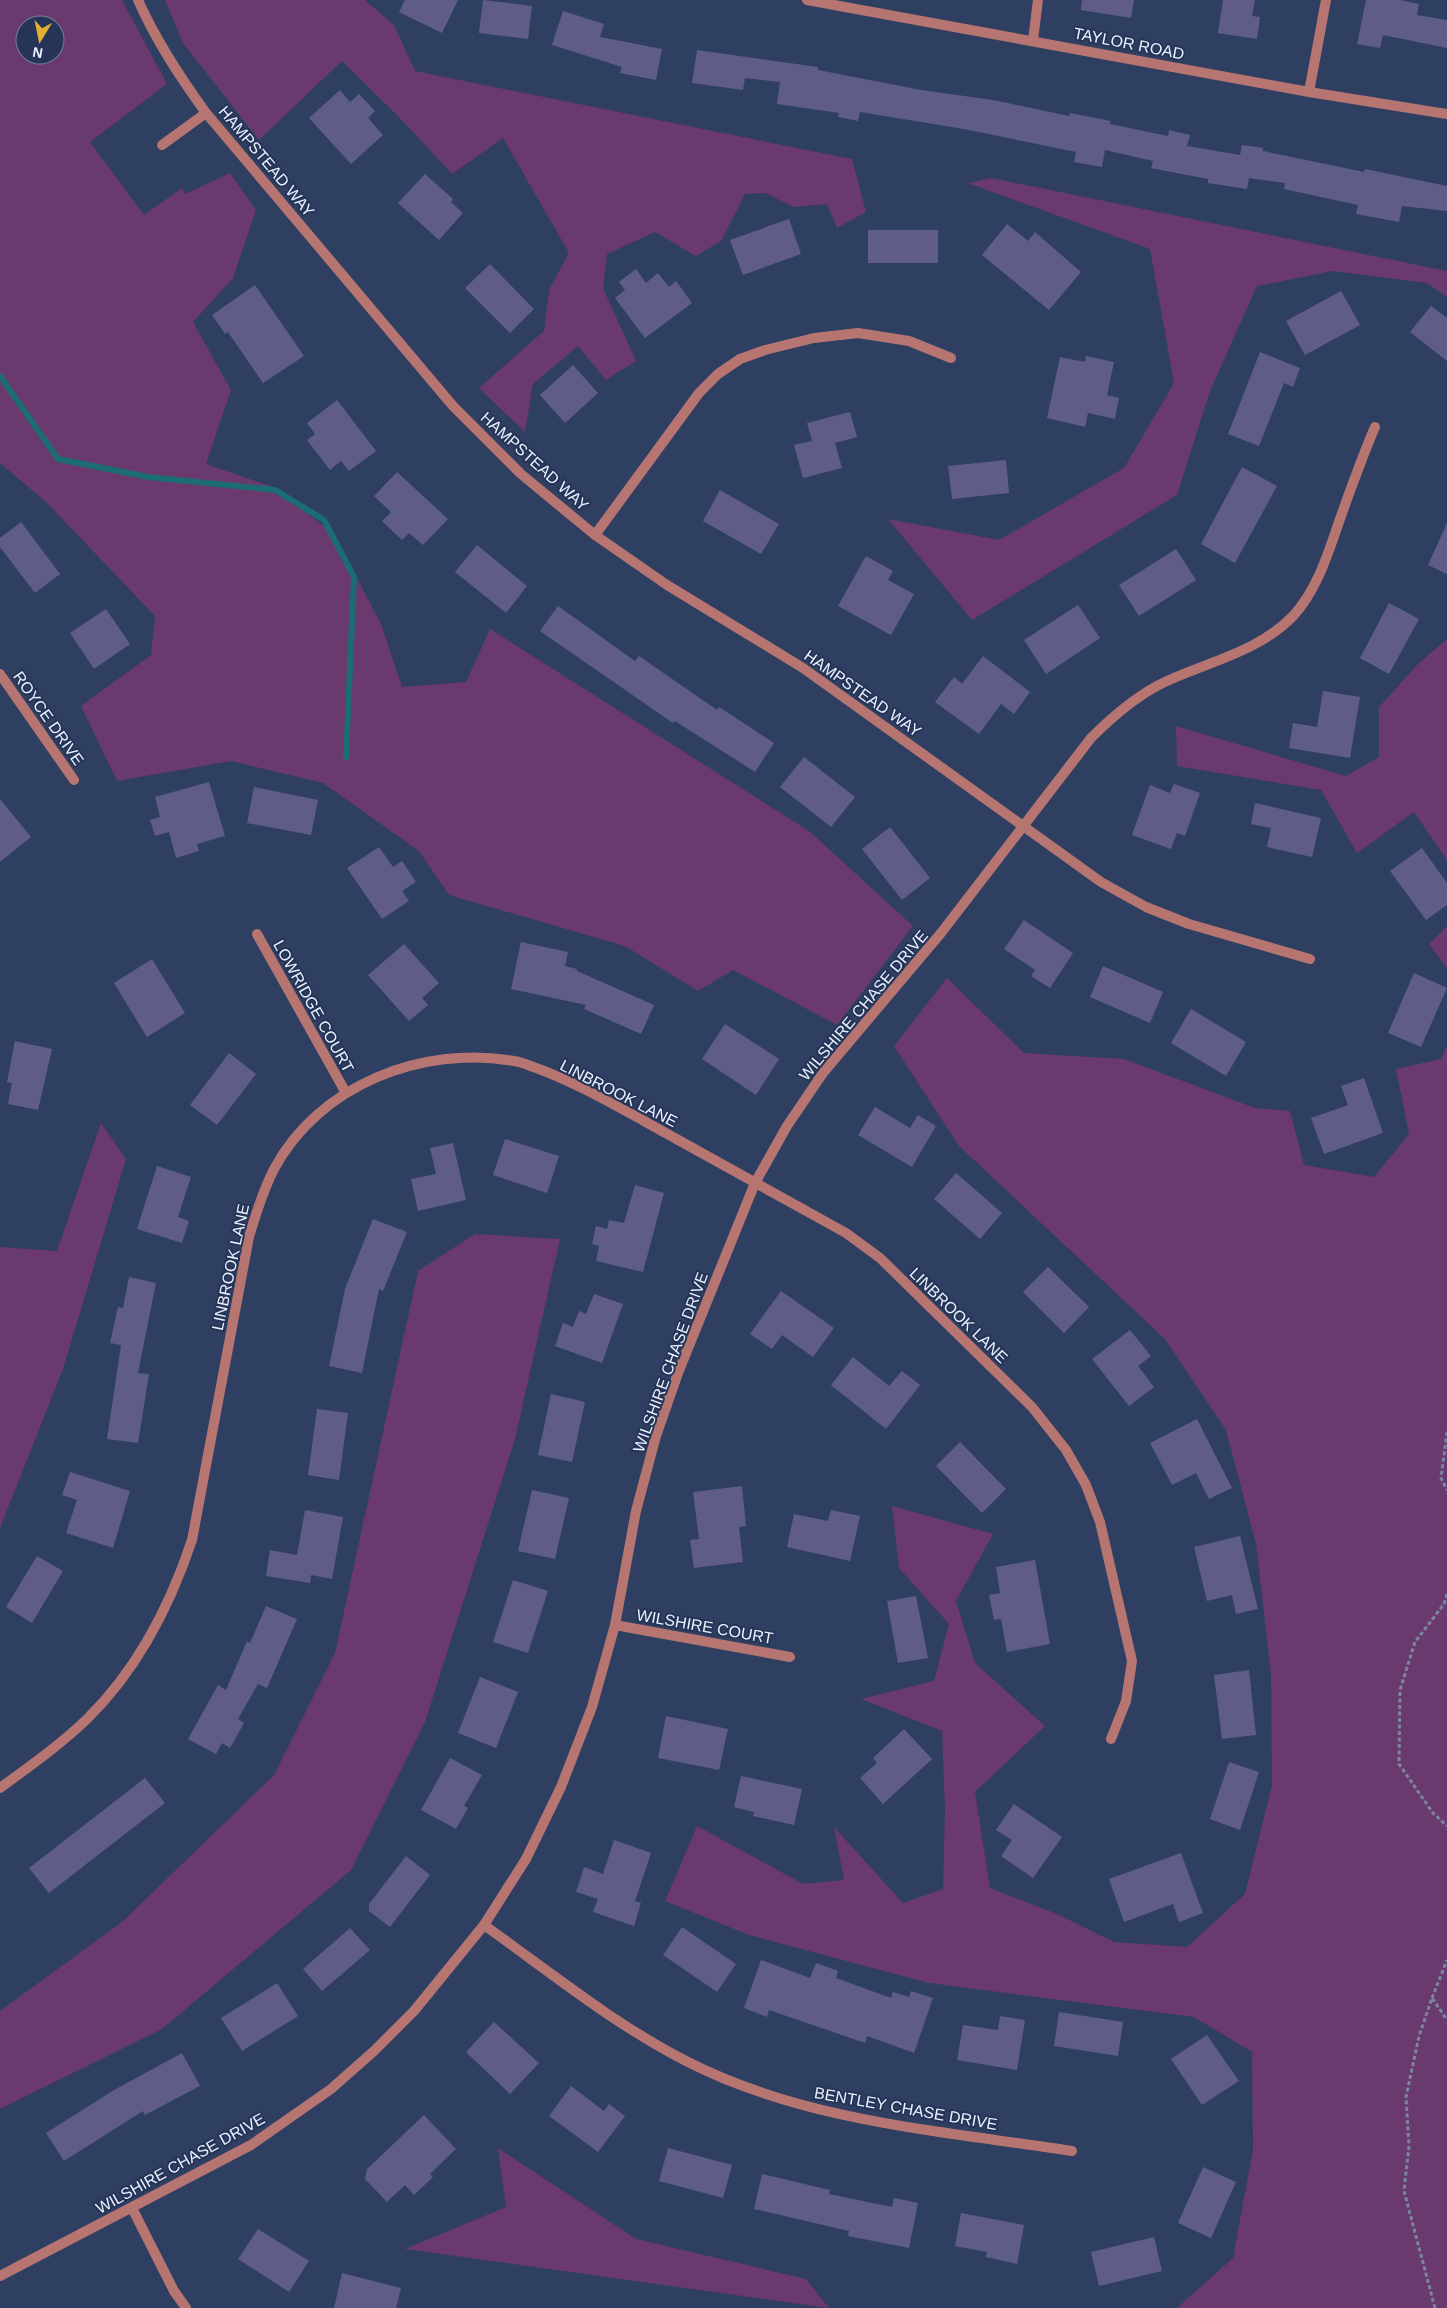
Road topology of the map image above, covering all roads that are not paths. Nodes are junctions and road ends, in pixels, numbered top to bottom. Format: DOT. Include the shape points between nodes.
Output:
graph roads {
  1 [pos="138,0"];
  2 [pos="807,0"];
  3 [pos="1038,0"];
  4 [pos="1326,0"];
  5 [pos="1032,40"];
  6 [pos="1309,92"];
  7 [pos="206,113"];
  8 [pos="1447,114"];
  9 [pos="162,145"];
  10 [pos="951,358"];
  11 [pos="1376,427"];
  12 [pos="595,535"];
  13 [pos="0,674"];
  14 [pos="74,780"];
  15 [pos="1025,826"];
  16 [pos="257,934"];
  17 [pos="1310,959"];
  18 [pos="346,1093"];
  19 [pos="755,1183"];
  20 [pos="615,1624"];
  21 [pos="790,1657"];
  22 [pos="1111,1739"];
  23 [pos="0,1788"];
  24 [pos="484,1925"];
  25 [pos="1072,2151"];
  26 [pos="132,2208"];
  27 [pos="0,2276"];
  28 [pos="186,2308"];
  1 -- 7 [label="street, HAMPSTEAD WAY" via="175,70"];
  2 -- 5 [label="street, TAYLOR ROAD"];
  3 -- 5 [label="street"];
  4 -- 6 [label="street"];
  5 -- 6 [label="street, TAYLOR ROAD"];
  6 -- 8 [label="street, TAYLOR ROAD"];
  7 -- 9 [label="street"];
  7 -- 12 [label="street, HAMPSTEAD WAY" via="453,406 521,474"];
  10 -- 12 [label="street" via="909,341 858,333 814,338 740,359 699,393"];
  11 -- 15 [label="street, WILSHIRE CHASE DRIVE" via="1322,570 1294,614 1253,647 1165,682 1118,711 1091,738"];
  12 -- 15 [label="street, HAMPSTEAD WAY" via="667,585 803,668"];
  13 -- 14 [label="street, ROYCE DRIVE"];
  15 -- 17 [label="street, HAMPSTEAD WAY" via="1101,882 1146,907 1189,924"];
  15 -- 19 [label="street, WILSHIRE CHASE DRIVE" via="941,933 823,1073 787,1126"];
  16 -- 18 [label="street, LOWRIDGE COURT"];
  18 -- 19 [label="street, LINBROOK LANE" via="385,1073 426,1060 473,1056 515,1061 570,1081"];
  18 -- 23 [label="street, LINBROOK LANE" via="295,1139 275,1168 260,1199 249,1236 192,1540 160,1620 116,1686 87,1719"];
  19 -- 20 [label="street, WILSHIRE CHASE DRIVE" via="656,1436 636,1511"];
  19 -- 22 [label="street, LINBROOK LANE" via="846,1233 880,1258 1032,1407 1066,1450 1086,1485 1100,1522 1132,1662 1126,1701"];
  20 -- 21 [label="street, WILSHIRE COURT"];
  20 -- 24 [label="street, WILSHIRE CHASE DRIVE" via="592,1706 562,1787 526,1859"];
  24 -- 25 [label="street, BENTLEY CHASE DRIVE" via="636,2033 688,2062 743,2086 849,2117"];
  24 -- 26 [label="street, WILSHIRE CHASE DRIVE" via="414,2011 331,2089 251,2145"];
  26 -- 27 [label="street, WILSHIRE CHASE DRIVE"];
  26 -- 28 [label="street"];
}
